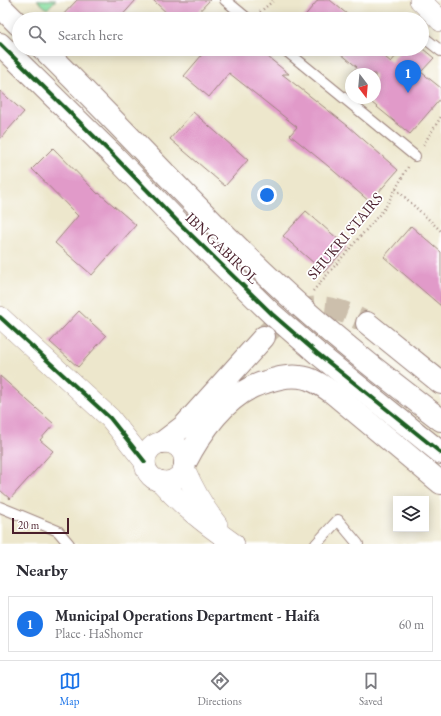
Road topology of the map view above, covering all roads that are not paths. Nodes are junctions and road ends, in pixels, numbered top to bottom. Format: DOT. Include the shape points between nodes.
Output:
graph roads {
  1 [pos="225,0"];
  2 [pos="420,0"];
  3 [pos="0,6"];
  4 [pos="240,12"];
  5 [pos="12,18"];
  6 [pos="441,21"];
  7 [pos="429,42"];
  8 [pos="0,44"];
  9 [pos="441,51"];
  10 [pos="12,56"];
  11 [pos="12,56"];
  12 [pos="50,56"];
  13 [pos="293,56"];
  14 [pos="415,156"];
  15 [pos="0,317"];
  16 [pos="367,323"];
  17 [pos="264,337"];
  18 [pos="441,383"];
  19 [pos="110,418"];
  20 [pos="441,420"];
  21 [pos="161,443"];
  22 [pos="441,453"];
  23 [pos="145,462"];
  24 [pos="185,465"];
  25 [pos="160,481"];
  26 [pos="441,483"];
  27 [pos="0,507"];
  28 [pos="230,543"];
  29 [pos="69,544"];
  30 [pos="316,544"];
  31 [pos="358,544"];
  1 -- 4 [label="lane"];
  2 -- 6 [label="street"];
  3 -- 5 [label="street"];
  7 -- 9 [label="lane"];
  8 -- 10 [label="street, IBN GABIROL"];
  11 -- 22 [label="street, IBN GABIROL" via="272,314"];
  12 -- 20 [label="street, IBN GABIROL" via="206,216 300,306"];
  13 -- 14 [label="lane"];
  15 -- 19 [label="street"];
  16 -- 18 [label="street"];
  17 -- 21 [label="street" via="184,426"];
  19 -- 21 [label="street"];
  19 -- 23 [label="street"];
  21 -- 23 [label="street" via="150,449"];
  21 -- 24 [label="street" via="179,447 185,457"];
  23 -- 25 [label="street" via="149,474"];
  24 -- 25 [label="street" via="178,478 167,482"];
  24 -- 26 [label="street" via="201,436 233,399 252,387 279,377 300,376 319,383 333,393"];
  24 -- 28 [label="street" via="191,485 199,499"];
  25 -- 28 [label="street" via="196,516"];
  27 -- 29 [label="lane" via="58,530"];
  30 -- 31 [label="lane" via="338,520"];
}
